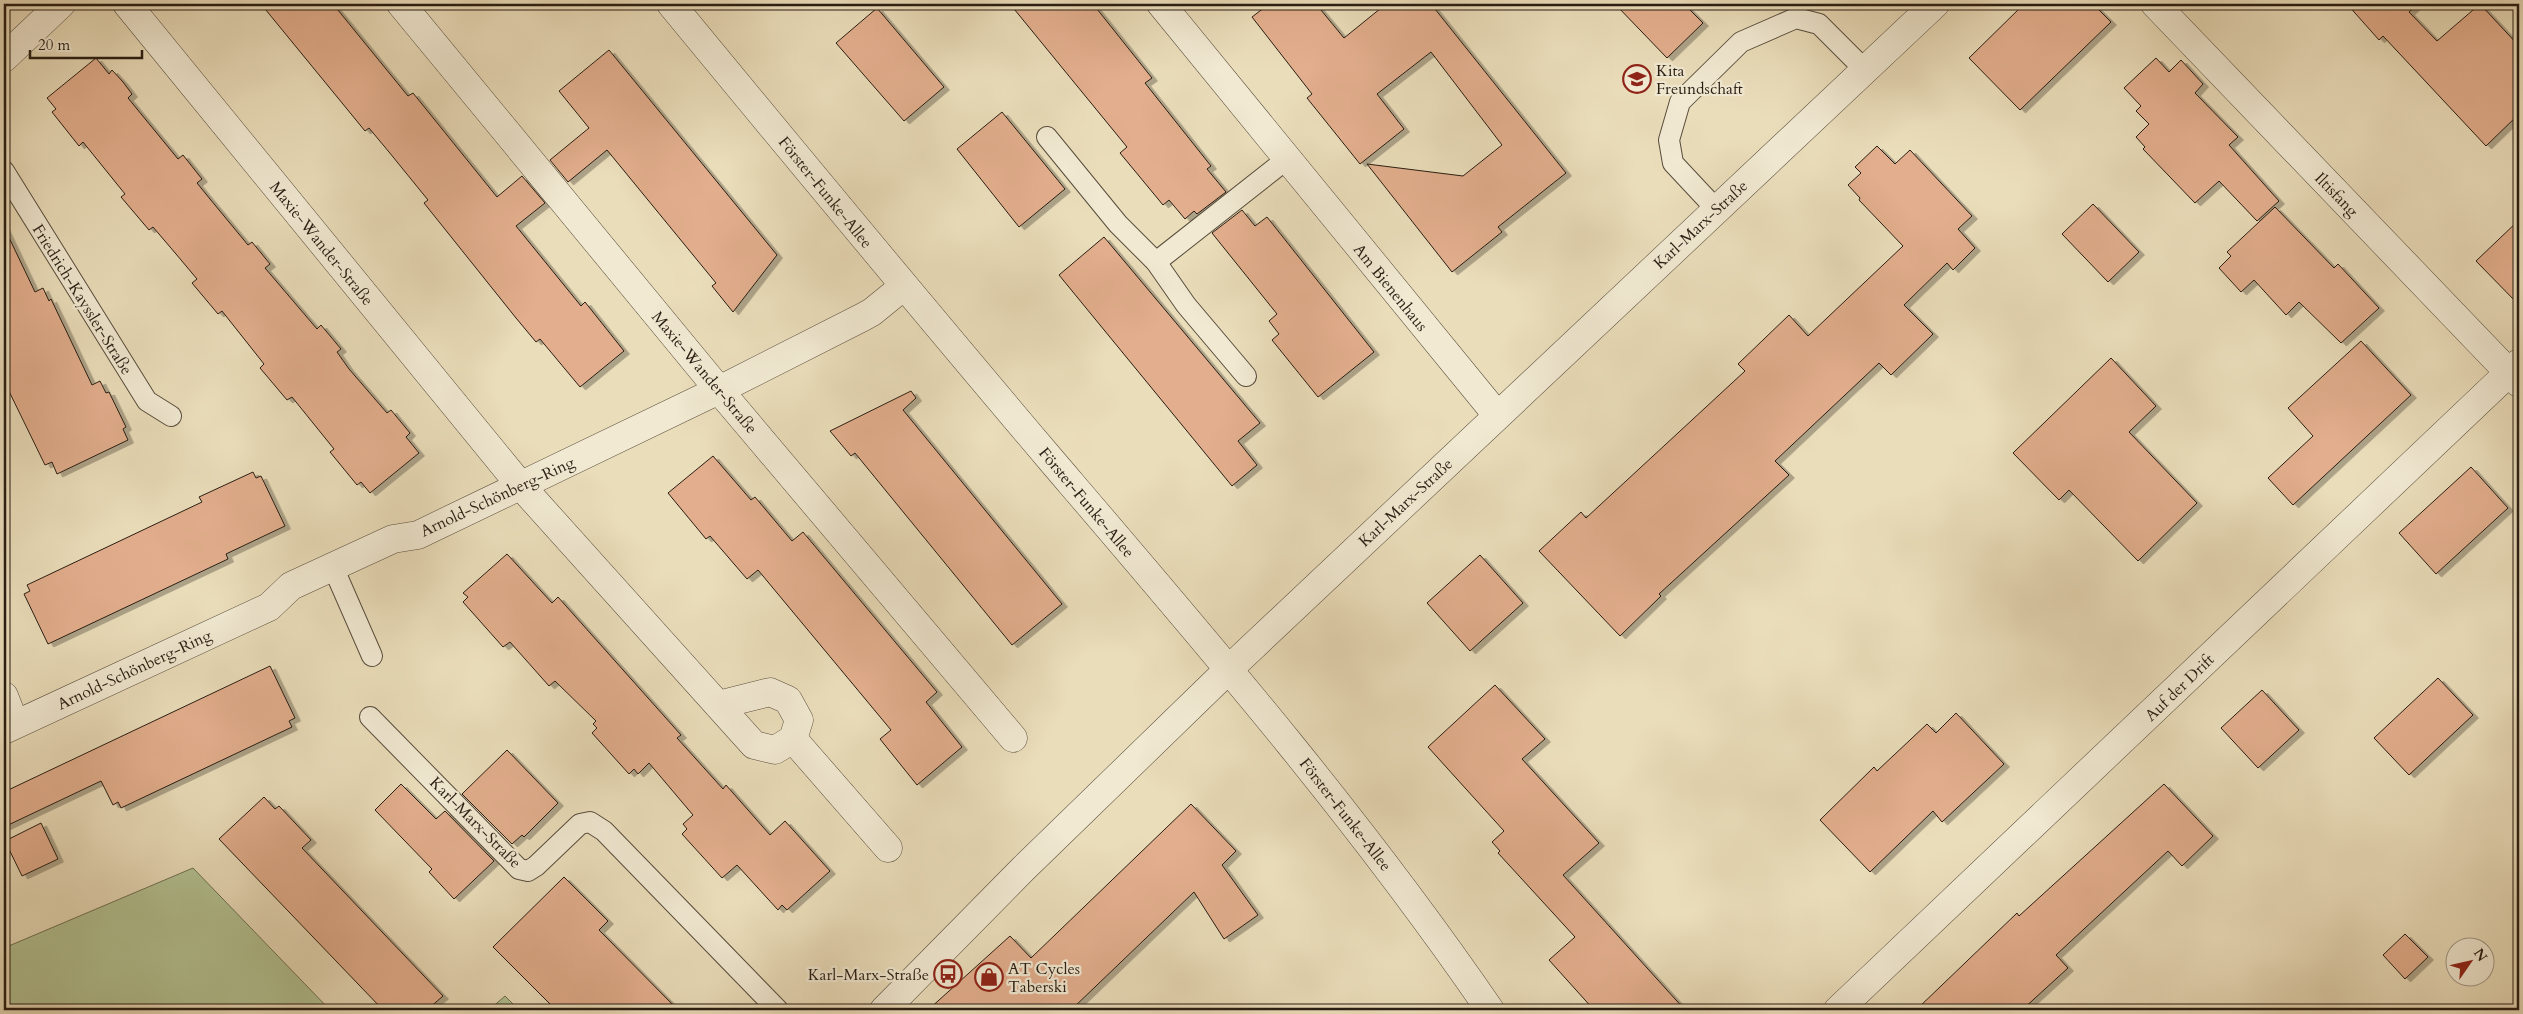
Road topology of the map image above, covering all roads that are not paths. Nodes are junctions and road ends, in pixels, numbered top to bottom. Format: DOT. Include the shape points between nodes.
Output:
graph roads {
  1 [pos="61,4"];
  2 [pos="127,4"];
  3 [pos="401,4"];
  4 [pos="671,4"];
  5 [pos="1161,4"];
  6 [pos="1935,4"];
  7 [pos="2155,4"];
  8 [pos="4,58"];
  9 [pos="1865,70"];
  10 [pos="1047,137"];
  11 [pos="1287,159"];
  12 [pos="4,171"];
  13 [pos="1716,209"];
  14 [pos="1156,262"];
  15 [pos="904,286"];
  16 [pos="2516,373"];
  17 [pos="1246,376"];
  18 [pos="719,390"];
  19 [pos="1497,415"];
  20 [pos="172,416"];
  21 [pos="520,486"];
  22 [pos="332,567"];
  23 [pos="372,656"];
  24 [pos="1229,669"];
  25 [pos="4,696"];
  26 [pos="718,705"];
  27 [pos="370,717"];
  28 [pos="10,727"];
  29 [pos="1013,738"];
  30 [pos="793,739"];
  31 [pos="888,848"];
  32 [pos="778,1010"];
  33 [pos="884,1010"];
  34 [pos="1490,1010"];
  35 [pos="1838,1010"];
  1 -- 8 [label="street"];
  2 -- 21 [label="street, Maxie-Wander-Straße"];
  3 -- 18 [label="street, Maxie-Wander-Straße"];
  4 -- 15 [label="street, Förster-Funke-Allee"];
  5 -- 11 [label="street, Am Bienenhaus"];
  6 -- 9 [label="street, Karl-Marx-Straße"];
  7 -- 16 [label="street, Iltisfang"];
  9 -- 13 [label="street, Karl-Marx-Straße"];
  9 -- 13 [label="lane" via="1819,24 1796,18 1741,42 1680,102 1669,140 1674,163"];
  10 -- 14 [label="lane" via="1118,224"];
  11 -- 14 [label="lane"];
  11 -- 19 [label="street, Am Bienenhaus"];
  12 -- 20 [label="lane, Friedrich-Kayssler-Straße" via="146,401"];
  13 -- 19 [label="street, Karl-Marx-Straße"];
  14 -- 17 [label="lane" via="1186,305"];
  15 -- 18 [label="street, Arnold-Schönberg-Ring" via="872,312"];
  15 -- 24 [label="street, Förster-Funke-Allee"];
  16 -- 35 [label="street, Auf der Drift"];
  18 -- 21 [label="street, Arnold-Schönberg-Ring"];
  18 -- 29 [label="street, Maxie-Wander-Straße"];
  19 -- 24 [label="street, Karl-Marx-Straße"];
  21 -- 22 [label="street, Arnold-Schönberg-Ring" via="418,535 393,539"];
  21 -- 26 [label="street, Maxie-Wander-Straße"];
  22 -- 23 [label="lane"];
  22 -- 28 [label="street, Arnold-Schönberg-Ring" via="290,586 269,607"];
  24 -- 33 [label="street, Karl-Marx-Straße"];
  24 -- 34 [label="street, Förster-Funke-Allee" via="1426,917"];
  25 -- 28 [label="street"];
  26 -- 30 [label="street, Maxie-Wander-Straße" via="754,745 775,750"];
  26 -- 30 [label="street" via="770,692 788,700 799,720"];
  27 -- 32 [label="lane, Karl-Marx-Straße" via="519,869 528,871 536,866 580,824 590,822 604,831"];
  30 -- 31 [label="street"];
}
